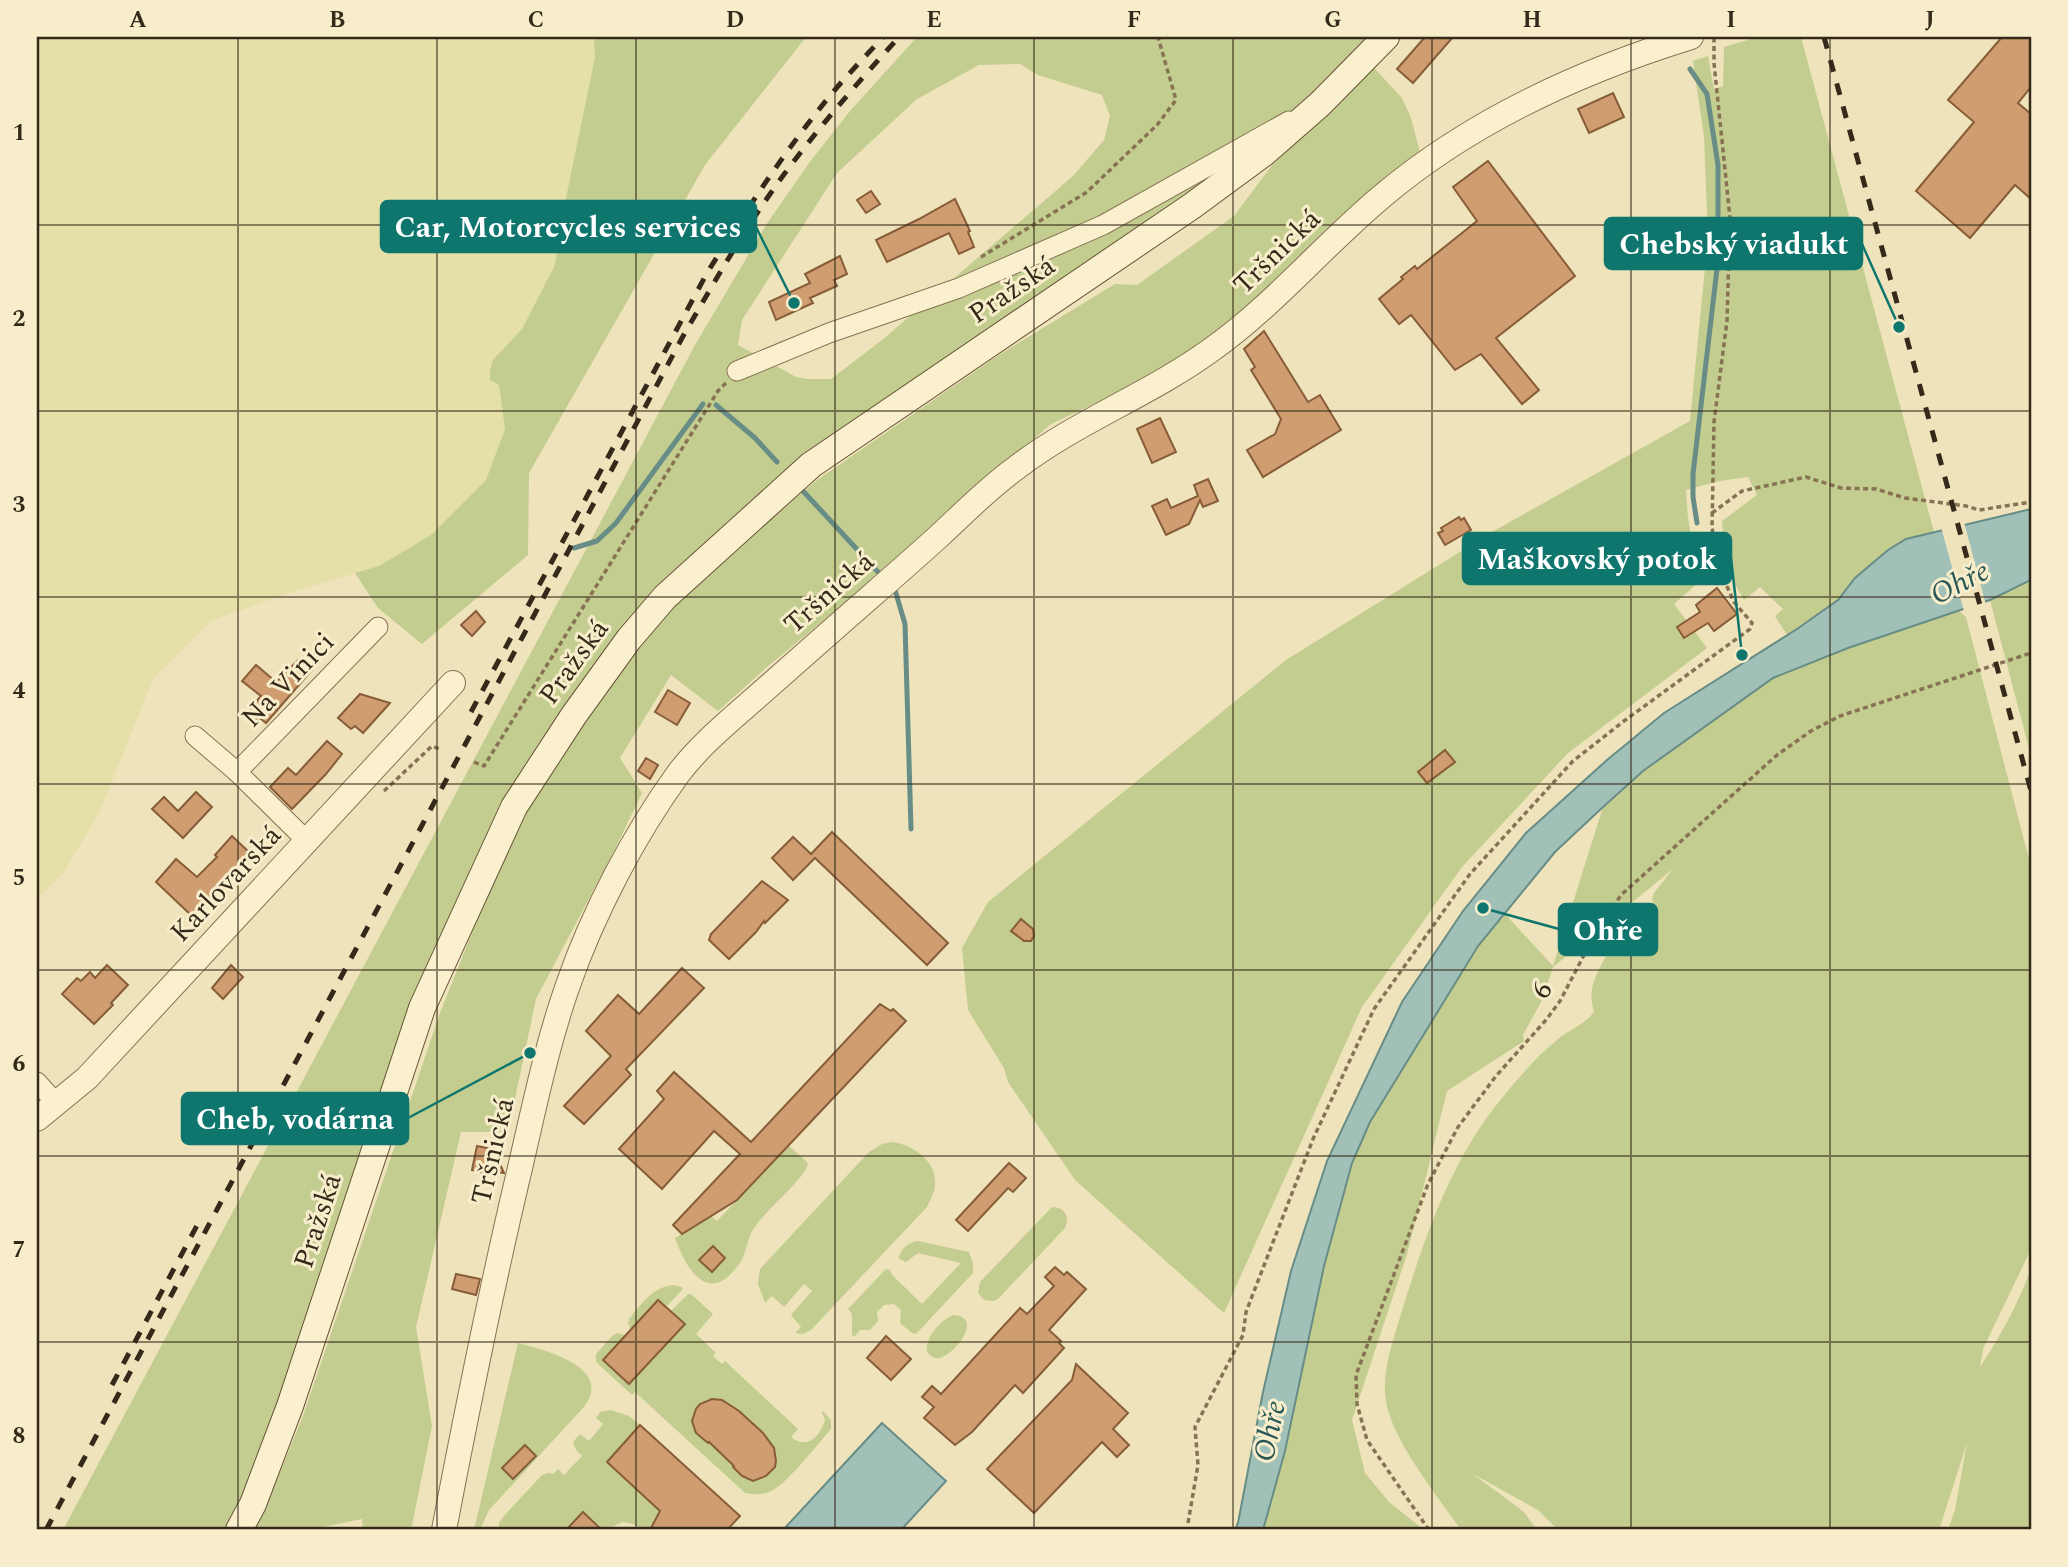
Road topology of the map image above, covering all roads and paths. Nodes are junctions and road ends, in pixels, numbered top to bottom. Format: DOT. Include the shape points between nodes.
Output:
graph roads {
  1 [pos="1158,37"];
  2 [pos="1386,37"];
  3 [pos="1691,37"];
  4 [pos="1714,37"];
  5 [pos="1320,104"];
  6 [pos="980,257"];
  7 [pos="737,371"];
  8 [pos="2031,502"];
  9 [pos="1712,513"];
  10 [pos="378,627"];
  11 [pos="2031,653"];
  12 [pos="453,683"];
  13 [pos="195,736"];
  14 [pos="474,762"];
  15 [pos="237,772"];
  16 [pos="307,841"];
  17 [pos="37,1082"];
  18 [pos="56,1103"];
  19 [pos="37,1119"];
  20 [pos="1188,1523"];
  21 [pos="239,1530"];
  22 [pos="444,1530"];
  23 [pos="1429,1530"];
  1 -- 6 [label="path" via="1176,100 1157,125 1087,192"];
  2 -- 5 [label="main road, Pražská"];
  3 -- 22 [label="street, Tršnická" via="1614,62 1536,97 1405,177 1258,313 1210,351 1163,382 1049,443 999,481 690,759 611,886 566,988 492,1285"];
  4 -- 9 [label="path" via="1730,218 1727,321 1714,422"];
  5 -- 7 [label="street, Pražská" via="1103,225 959,288"];
  5 -- 21 [label="main road, Pražská" via="1192,206 811,465 664,597 629,639 514,807 422,1008 290,1406"];
  7 -- 14 [label="path" via="718,391 484,766"];
  8 -- 9 [label="path" via="1979,510 1876,489 1841,488 1806,477 1742,491"];
  9 -- 20 [label="path" via="1720,571 1734,602 1752,623 1750,629 1573,761 1470,874 1374,1009 1313,1139 1246,1312 1243,1335 1195,1427 1198,1465"];
  10 -- 15 [label="street, Na Vinici"];
  11 -- 23 [label="path, 6 / 6" via="1840,716 1777,755 1621,895 1560,1001 1458,1128 1428,1184 1356,1375 1357,1404 1367,1440"];
  12 -- 16 [label="street, Karlovarská"];
  13 -- 15 [label="street"];
  15 -- 16 [label="street"];
  16 -- 18 [label="street, Karlovarská" via="87,1078"];
  17 -- 18 [label="street"];
  18 -- 19 [label="street, Karlovarská"];
}
